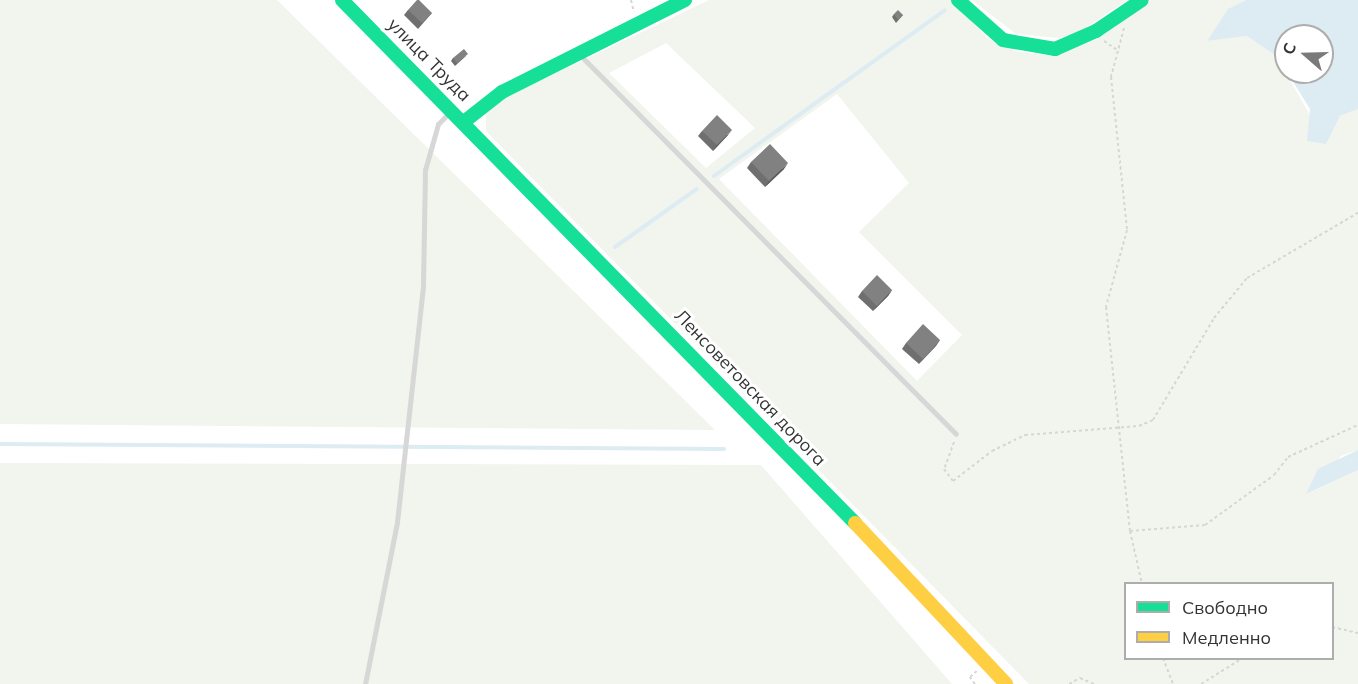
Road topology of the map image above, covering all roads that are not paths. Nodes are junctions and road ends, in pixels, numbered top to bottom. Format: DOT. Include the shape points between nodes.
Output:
graph roads {
  1 [pos="342,0"];
  2 [pos="685,0"];
  3 [pos="958,0"];
  4 [pos="1142,0"];
  5 [pos="1128,5"];
  6 [pos="578,53"];
  7 [pos="447,114"];
  8 [pos="465,121"];
  9 [pos="956,434"];
  10 [pos="985,662"];
  11 [pos="364,684"];
  12 [pos="1000,684"];
  13 [pos="1006,684"];
  1 -- 8 [label="street, улица Труда"];
  2 -- 6 [label="street"];
  3 -- 5 [label="street" via="1003,40 1054,49"];
  4 -- 5 [label="street"];
  6 -- 8 [label="street" via="502,92"];
  6 -- 9 [label="lane"];
  7 -- 11 [label="lane" via="430,144 425,170 423,285 397,522"];
  8 -- 10 [label="street, Ленсоветовская дорога"];
  10 -- 12 [label="street"];
  10 -- 13 [label="street, Ленсоветовская дорога"];
}
